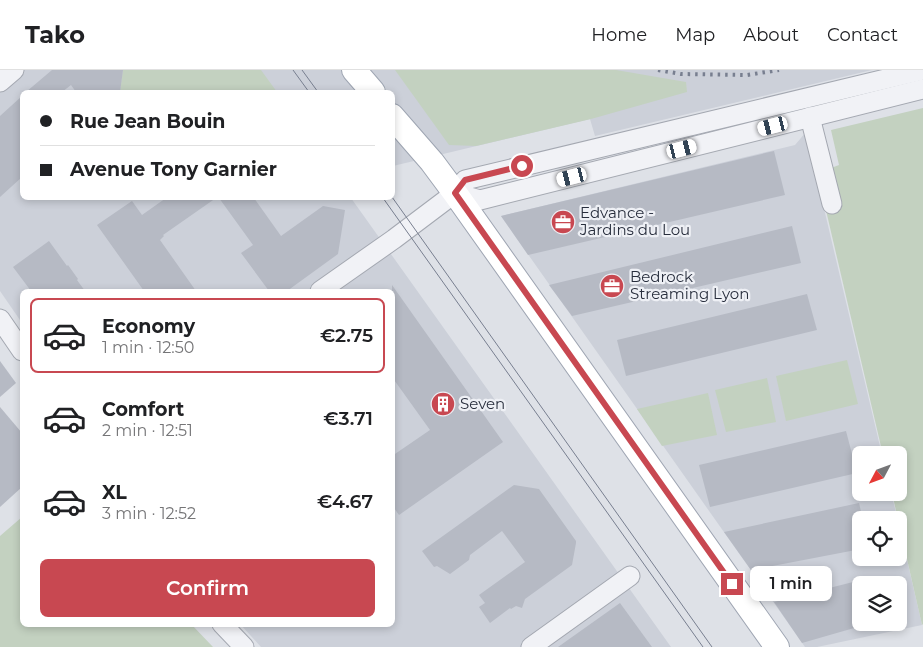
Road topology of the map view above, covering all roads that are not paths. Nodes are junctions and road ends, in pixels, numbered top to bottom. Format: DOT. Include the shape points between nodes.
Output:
graph roads {
  1 [pos="14,70"];
  2 [pos="354,70"];
  3 [pos="923,70"];
  4 [pos="0,82"];
  5 [pos="923,89"];
  6 [pos="371,90"];
  7 [pos="810,117"];
  8 [pos="395,119"];
  9 [pos="455,193"];
  10 [pos="832,204"];
  11 [pos="323,289"];
  12 [pos="0,319"];
  13 [pos="20,347"];
  14 [pos="630,576"];
  15 [pos="225,627"];
  16 [pos="244,647"];
  17 [pos="531,647"];
  18 [pos="777,647"];
  1 -- 4 [label="street"];
  2 -- 6 [label="main road"];
  3 -- 9 [label="street" via="465,180"];
  5 -- 7 [label="street"];
  7 -- 9 [label="street" via="480,200"];
  7 -- 10 [label="street"];
  8 -- 9 [label="main road"];
  9 -- 11 [label="street"];
  9 -- 18 [label="main road"];
  12 -- 13 [label="street"];
  14 -- 17 [label="street"];
  15 -- 16 [label="street"];
}
